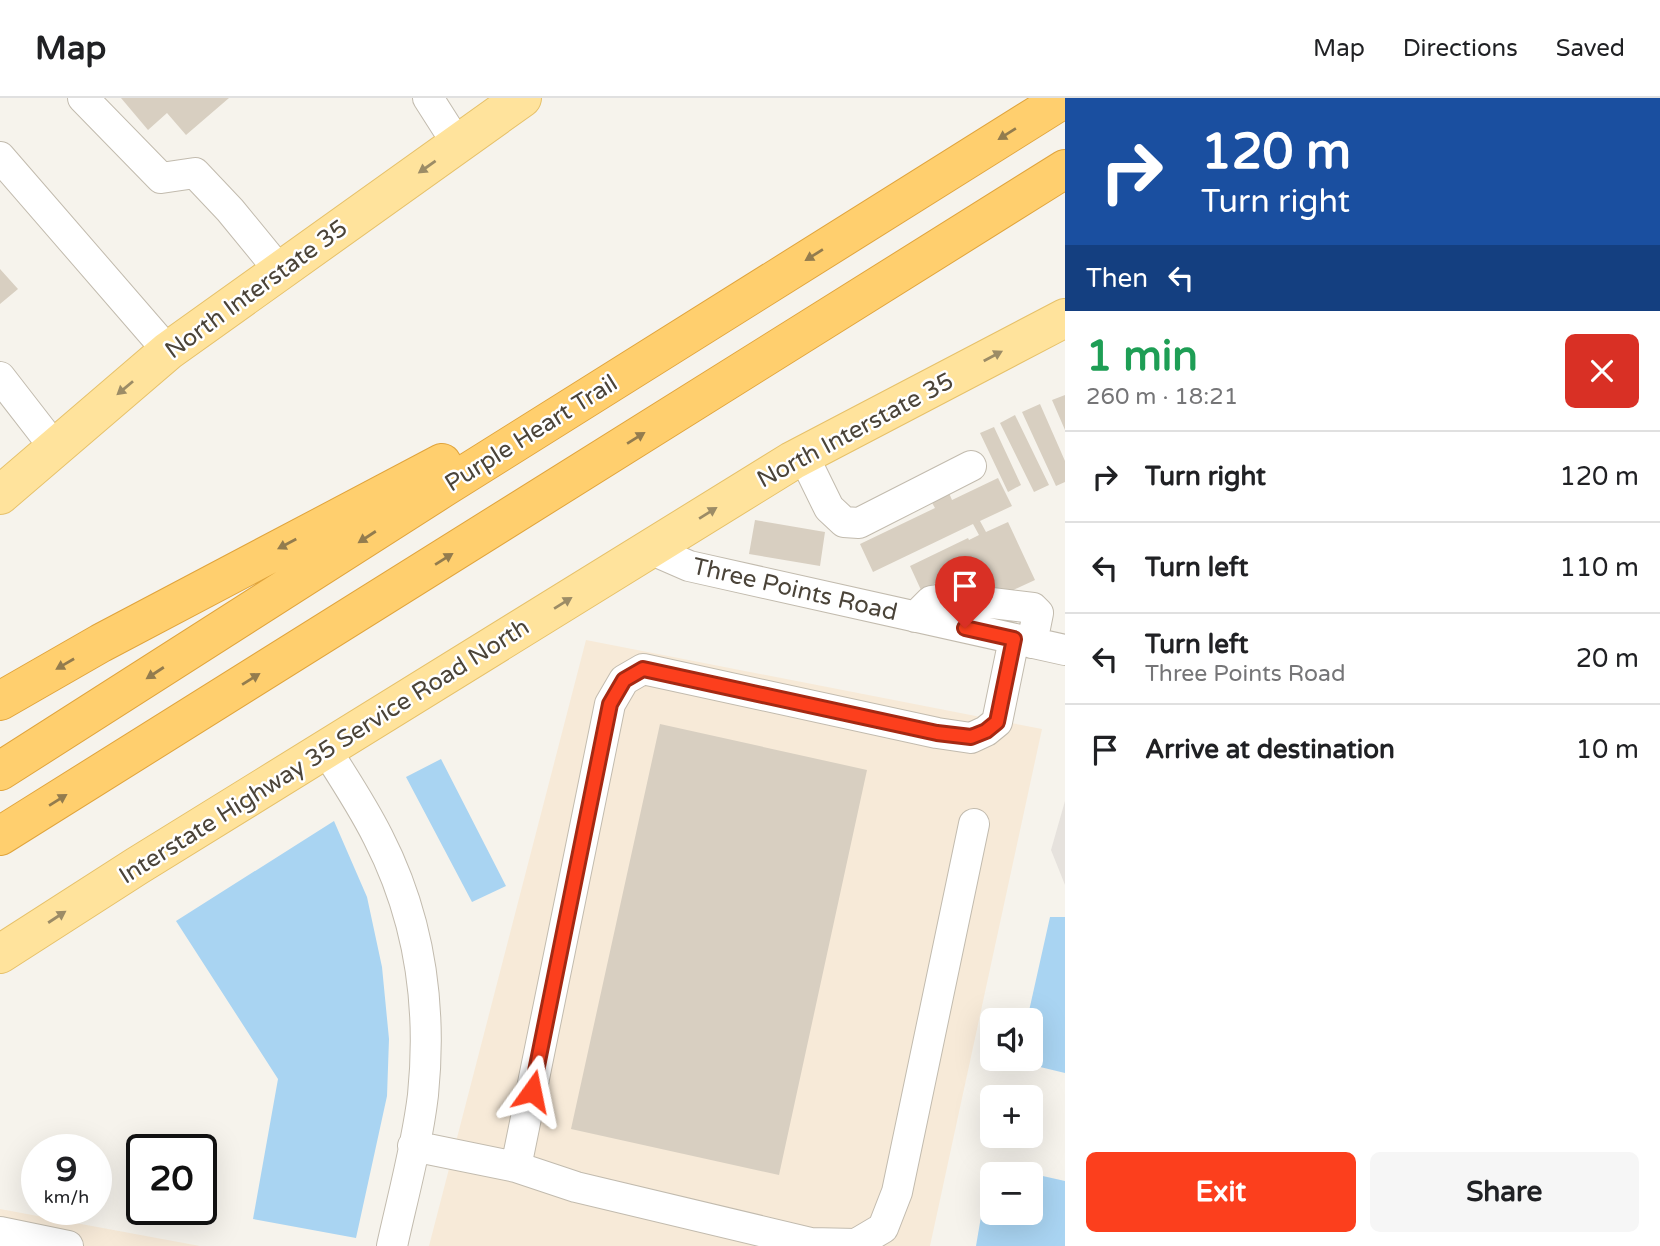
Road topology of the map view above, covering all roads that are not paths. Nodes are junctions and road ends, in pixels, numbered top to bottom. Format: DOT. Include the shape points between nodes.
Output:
graph roads {
  1 [pos="83,98"];
  2 [pos="428,98"];
  3 [pos="522,98"];
  4 [pos="1065,98"];
  5 [pos="458,145"];
  6 [pos="0,157"];
  7 [pos="1065,169"];
  8 [pos="280,271"];
  9 [pos="1065,318"];
  10 [pos="168,351"];
  11 [pos="632,370"];
  12 [pos="0,377"];
  13 [pos="55,448"];
  14 [pos="803,455"];
  15 [pos="971,467"];
  16 [pos="0,495"];
  17 [pos="650,549"];
  18 [pos="1023,641"];
  19 [pos="1065,650"];
  20 [pos="0,701"];
  21 [pos="326,750"];
  22 [pos="0,771"];
  23 [pos="974,824"];
  24 [pos="0,836"];
  25 [pos="0,954"];
  26 [pos="413,1146"];
  27 [pos="516,1167"];
  28 [pos="0,1232"];
  29 [pos="68,1246"];
  30 [pos="392,1246"];
  1 -- 8 [label="street" via="161,178 195,173"];
  2 -- 5 [label="street"];
  3 -- 5 [label="main road, North Interstate 35"];
  4 -- 11 [label="highway, Purple Heart Trail, one-way"];
  5 -- 8 [label="main road, North Interstate 35, one-way"];
  6 -- 10 [label="street"];
  24 -- 7 [label="highway, one-way"];
  8 -- 10 [label="main road, North Interstate 35"];
  14 -- 9 [label="main road, North Interstate 35, one-way"];
  10 -- 13 [label="main road, North Interstate 35, one-way"];
  11 -- 20 [label="highway, one-way" via="420,474"];
  11 -- 22 [label="highway, Purple Heart Trail, one-way"];
  12 -- 13 [label="street"];
  13 -- 16 [label="main road, North Interstate 35"];
  14 -- 15 [label="street" via="829,508 844,522 859,523"];
  17 -- 14 [label="main road, North Interstate 35, one-way"];
  17 -- 18 [label="street, Three Points Road" via="689,566 915,617 932,601 950,598 1033,608 1038,613"];
  21 -- 17 [label="main road, Interstate Highway 35 Service Road North, one-way"];
  18 -- 19 [label="street"];
  18 -- 27 [label="street" via="997,722 971,737 643,669 624,680 610,704"];
  25 -- 21 [label="main road, Interstate Highway 35 Service Road North, one-way"];
  21 -- 26 [label="street" via="378,836 414,932 424,986 426,1044"];
  23 -- 27 [label="street" via="897,1192 883,1228 856,1244 811,1243 576,1187"];
  26 -- 27 [label="street"];
  26 -- 30 [label="street"];
  28 -- 29 [label="street"];
}
